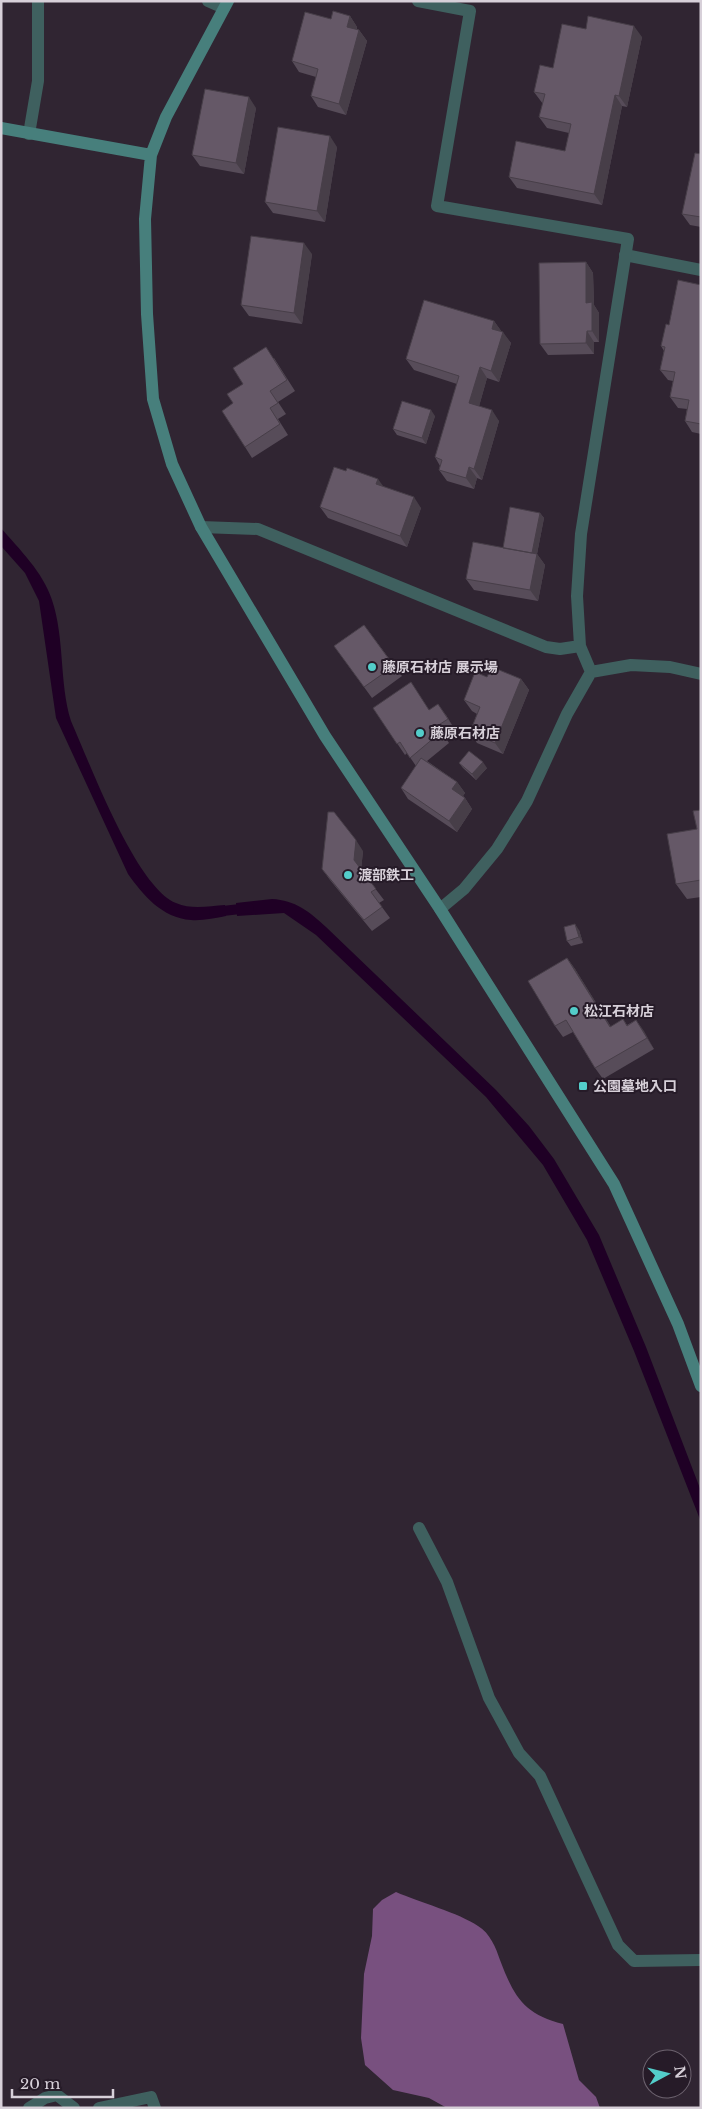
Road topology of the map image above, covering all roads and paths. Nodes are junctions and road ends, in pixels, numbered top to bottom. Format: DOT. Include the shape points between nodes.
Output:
graph roads {
  1 [pos="38,1"];
  2 [pos="208,1"];
  3 [pos="418,1"];
  4 [pos="226,5"];
  5 [pos="1,128"];
  6 [pos="29,134"];
  7 [pos="151,155"];
  8 [pos="626,255"];
  9 [pos="701,270"];
  10 [pos="201,527"];
  11 [pos="580,646"];
  12 [pos="591,672"];
  13 [pos="701,674"];
  14 [pos="440,909"];
  15 [pos="701,1386"];
  16 [pos="419,1528"];
  17 [pos="701,1960"];
  18 [pos="29,2108"];
  19 [pos="74,2108"];
  20 [pos="99,2108"];
  21 [pos="155,2108"];
  1 -- 6 [label="street" via="38,81"];
  2 -- 4 [label="street"];
  3 -- 8 [label="street" via="470,11 437,206 628,239"];
  4 -- 7 [label="street" via="166,117"];
  5 -- 6 [label="street"];
  6 -- 7 [label="street"];
  7 -- 10 [label="street" via="145,219 146,314 153,399 172,464"];
  8 -- 9 [label="street"];
  8 -- 11 [label="street" via="581,534"];
  10 -- 11 [label="street" via="258,528 546,647"];
  10 -- 14 [label="street" via="326,736"];
  11 -- 12 [label="street"];
  12 -- 13 [label="street" via="631,665 670,667"];
  12 -- 14 [label="street" via="567,714 527,801 497,849 464,889"];
  14 -- 15 [label="street" via="614,1184 678,1324"];
  16 -- 17 [label="street" via="447,1582 489,1698 519,1753 540,1776 618,1945 634,1961"];
  18 -- 19 [label="street" via="57,2095"];
  20 -- 21 [label="street" via="151,2097"];
}
